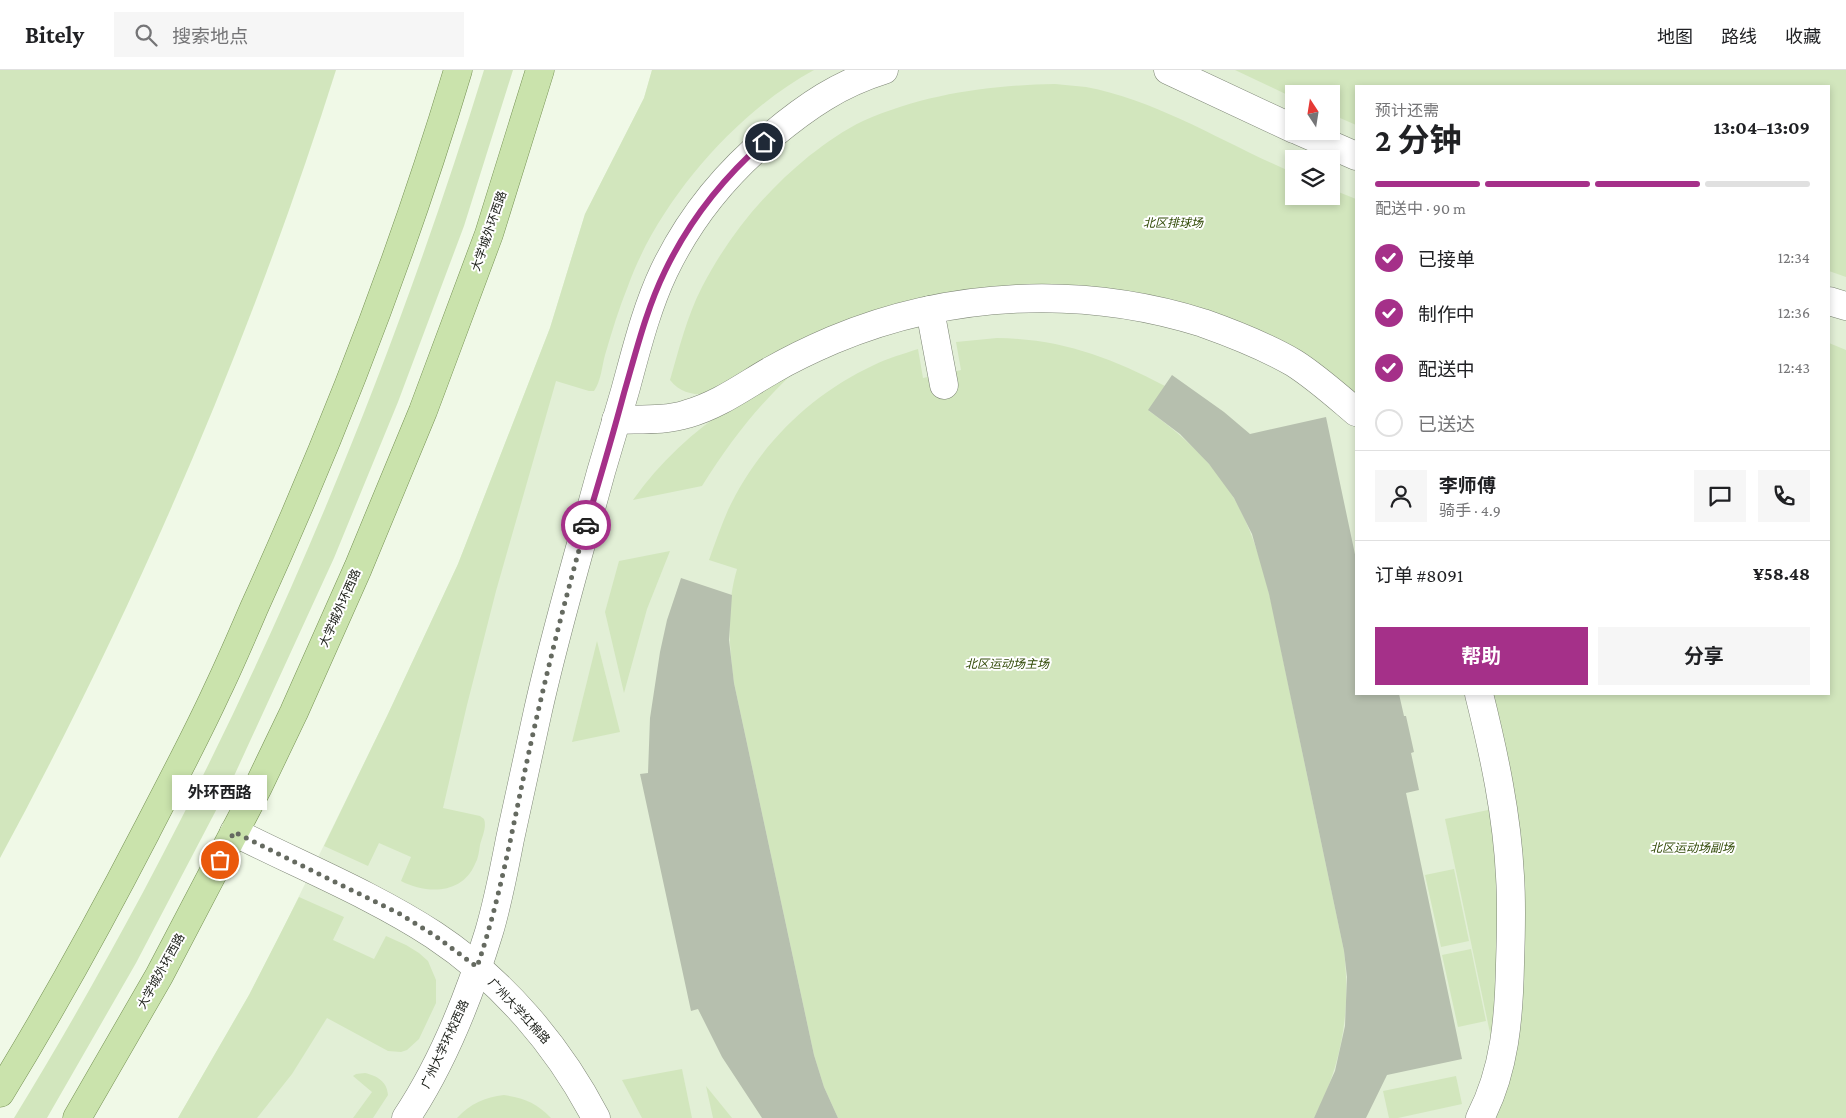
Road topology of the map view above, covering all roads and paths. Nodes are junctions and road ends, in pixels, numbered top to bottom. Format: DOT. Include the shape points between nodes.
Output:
graph roads {
  1 [pos="458,70"];
  2 [pos="540,70"];
  3 [pos="884,70"];
  4 [pos="1168,70"];
  5 [pos="1285,125"];
  6 [pos="1320,140"];
  7 [pos="1355,156"];
  8 [pos="1830,301"];
  9 [pos="1846,306"];
  10 [pos="930,310"];
  11 [pos="944,385"];
  12 [pos="1355,411"];
  13 [pos="616,420"];
  14 [pos="1479,695"];
  15 [pos="234,832"];
  16 [pos="477,967"];
  17 [pos="0,1094"];
  18 [pos="77,1118"];
  19 [pos="406,1118"];
  20 [pos="596,1118"];
  21 [pos="1480,1118"];
  1 -- 17 [label="main road" via="366,341 277,558 182,762 92,934"];
  2 -- 15 [label="main road, 大学城外环西路" via="489,234 423,411 294,712"];
  3 -- 13 [label="lane, 广州大学环校西路" via="844,85 794,116 739,164 717,188 665,269 642,330"];
  4 -- 5 [label="lane"];
  6 -- 7 [label="lane"];
  8 -- 9 [label="lane"];
  10 -- 11 [label="lane"];
  10 -- 12 [label="lane" via="984,301 1045,297 1101,301 1160,311 1214,327 1271,351 1314,377"];
  10 -- 13 [label="lane" via="888,320 832,340 703,409 672,418"];
  13 -- 16 [label="lane, 广州大学环校西路" via="553,649 503,877"];
  14 -- 21 [label="lane" via="1503,811 1511,903 1510,992 1504,1046 1491,1093"];
  15 -- 16 [label="lane, 广州大学红棉路" via="400,914"];
  15 -- 18 [label="main road, 大学城外环西路" via="159,976"];
  16 -- 19 [label="lane, 广州大学环校西路" via="443,1053"];
  16 -- 20 [label="lane, 广州大学红棉路" via="530,1021 562,1060"];
}
